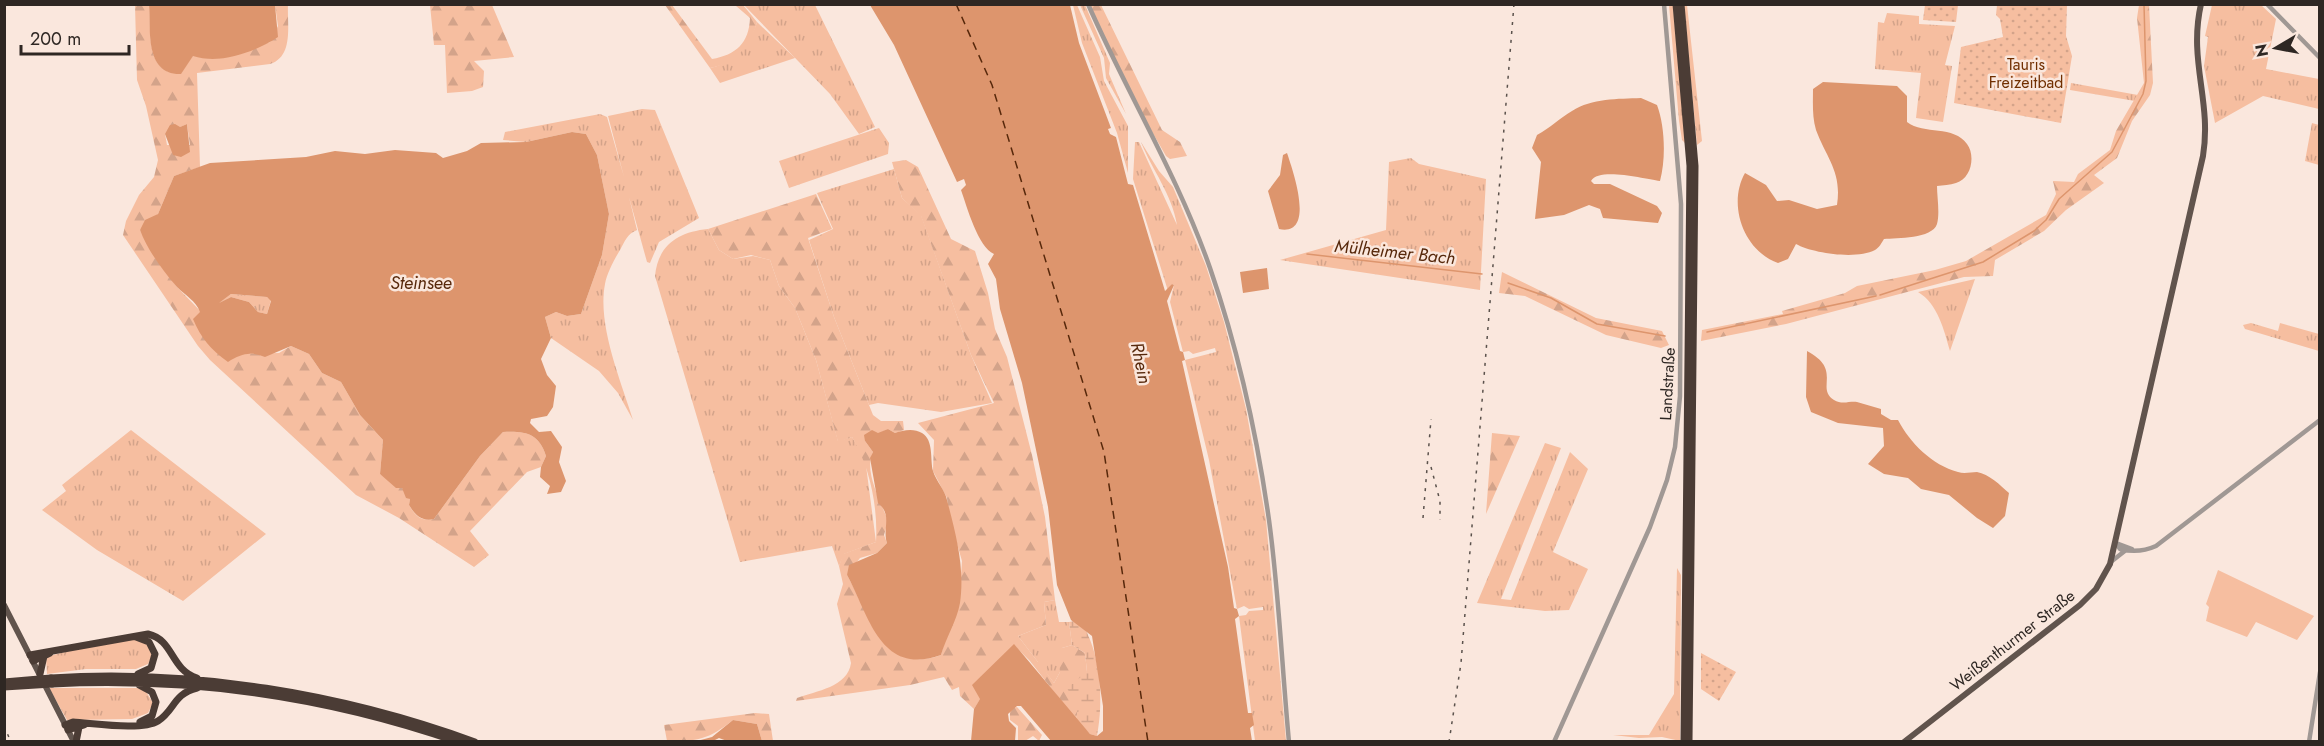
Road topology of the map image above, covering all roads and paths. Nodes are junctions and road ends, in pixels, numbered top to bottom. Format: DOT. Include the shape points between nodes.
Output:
graph roads {
  1 [pos="1088,4"];
  2 [pos="1664,4"];
  3 [pos="1676,4"];
  4 [pos="1681,4"];
  5 [pos="2203,4"];
  6 [pos="2267,4"];
  7 [pos="2319,58"];
  8 [pos="2319,420"];
  9 [pos="2116,543"];
  10 [pos="2127,550"];
  11 [pos="2135,550"];
  12 [pos="2111,561"];
  13 [pos="4,605"];
  14 [pos="121,638"];
  15 [pos="55,651"];
  16 [pos="44,656"];
  17 [pos="31,658"];
  18 [pos="2319,672"];
  19 [pos="40,674"];
  20 [pos="130,679"];
  21 [pos="52,681"];
  22 [pos="4,682"];
  23 [pos="205,684"];
  24 [pos="4,687"];
  25 [pos="89,723"];
  26 [pos="132,724"];
  27 [pos="67,727"];
  28 [pos="79,727"];
  29 [pos="75,741"];
  30 [pos="458,741"];
  31 [pos="475,741"];
  32 [pos="1289,741"];
  33 [pos="1554,741"];
  34 [pos="1684,741"];
  35 [pos="1689,741"];
  36 [pos="1904,741"];
  37 [pos="2308,741"];
  1 -- 32 [label="street" via="1167,166 1209,266 1227,322 1269,520"];
  2 -- 33 [label="street, Landstraße" via="1682,204 1680,386 1675,447 1650,527"];
  3 -- 34 [label="highway" via="1690,166"];
  4 -- 35 [label="highway" via="1695,166"];
  5 -- 9 [label="main road, Weißenthurmer Straße" via="2196,49 2206,138"];
  6 -- 7 [label="street"];
  8 -- 11 [label="street" via="2162,542 2149,549"];
  9 -- 10 [label="street"];
  9 -- 11 [label="street"];
  9 -- 12 [label="main road, Weißenthurmer Straße"];
  10 -- 11 [label="street"];
  10 -- 12 [label="street"];
  12 -- 36 [label="main road, Weißenthurmer Straße" via="2098,585 2080,605"];
  13 -- 17 [label="main road"];
  14 -- 15 [label="highway"];
  14 -- 20 [label="highway" via="142,638 154,651 151,668"];
  14 -- 23 [label="highway" via="144,633 156,636 180,669"];
  15 -- 16 [label="highway"];
  15 -- 17 [label="highway"];
  16 -- 17 [label="highway"];
  16 -- 19 [label="highway"];
  17 -- 19 [label="main road"];
  18 -- 37 [label="street"];
  19 -- 27 [label="main road"];
  20 -- 21 [label="highway"];
  20 -- 23 [label="highway"];
  20 -- 26 [label="highway" via="149,689 156,702 149,718"];
  21 -- 22 [label="highway, bridge"];
  21 -- 24 [label="highway, bridge"];
  23 -- 26 [label="highway" via="181,694 156,722"];
  23 -- 30 [label="highway" via="339,707"];
  23 -- 31 [label="highway" via="291,692 340,702"];
  25 -- 26 [label="highway"];
  25 -- 27 [label="highway"];
  25 -- 28 [label="highway"];
  27 -- 28 [label="highway"];
  27 -- 29 [label="main road"];
  28 -- 29 [label="highway"];
}
